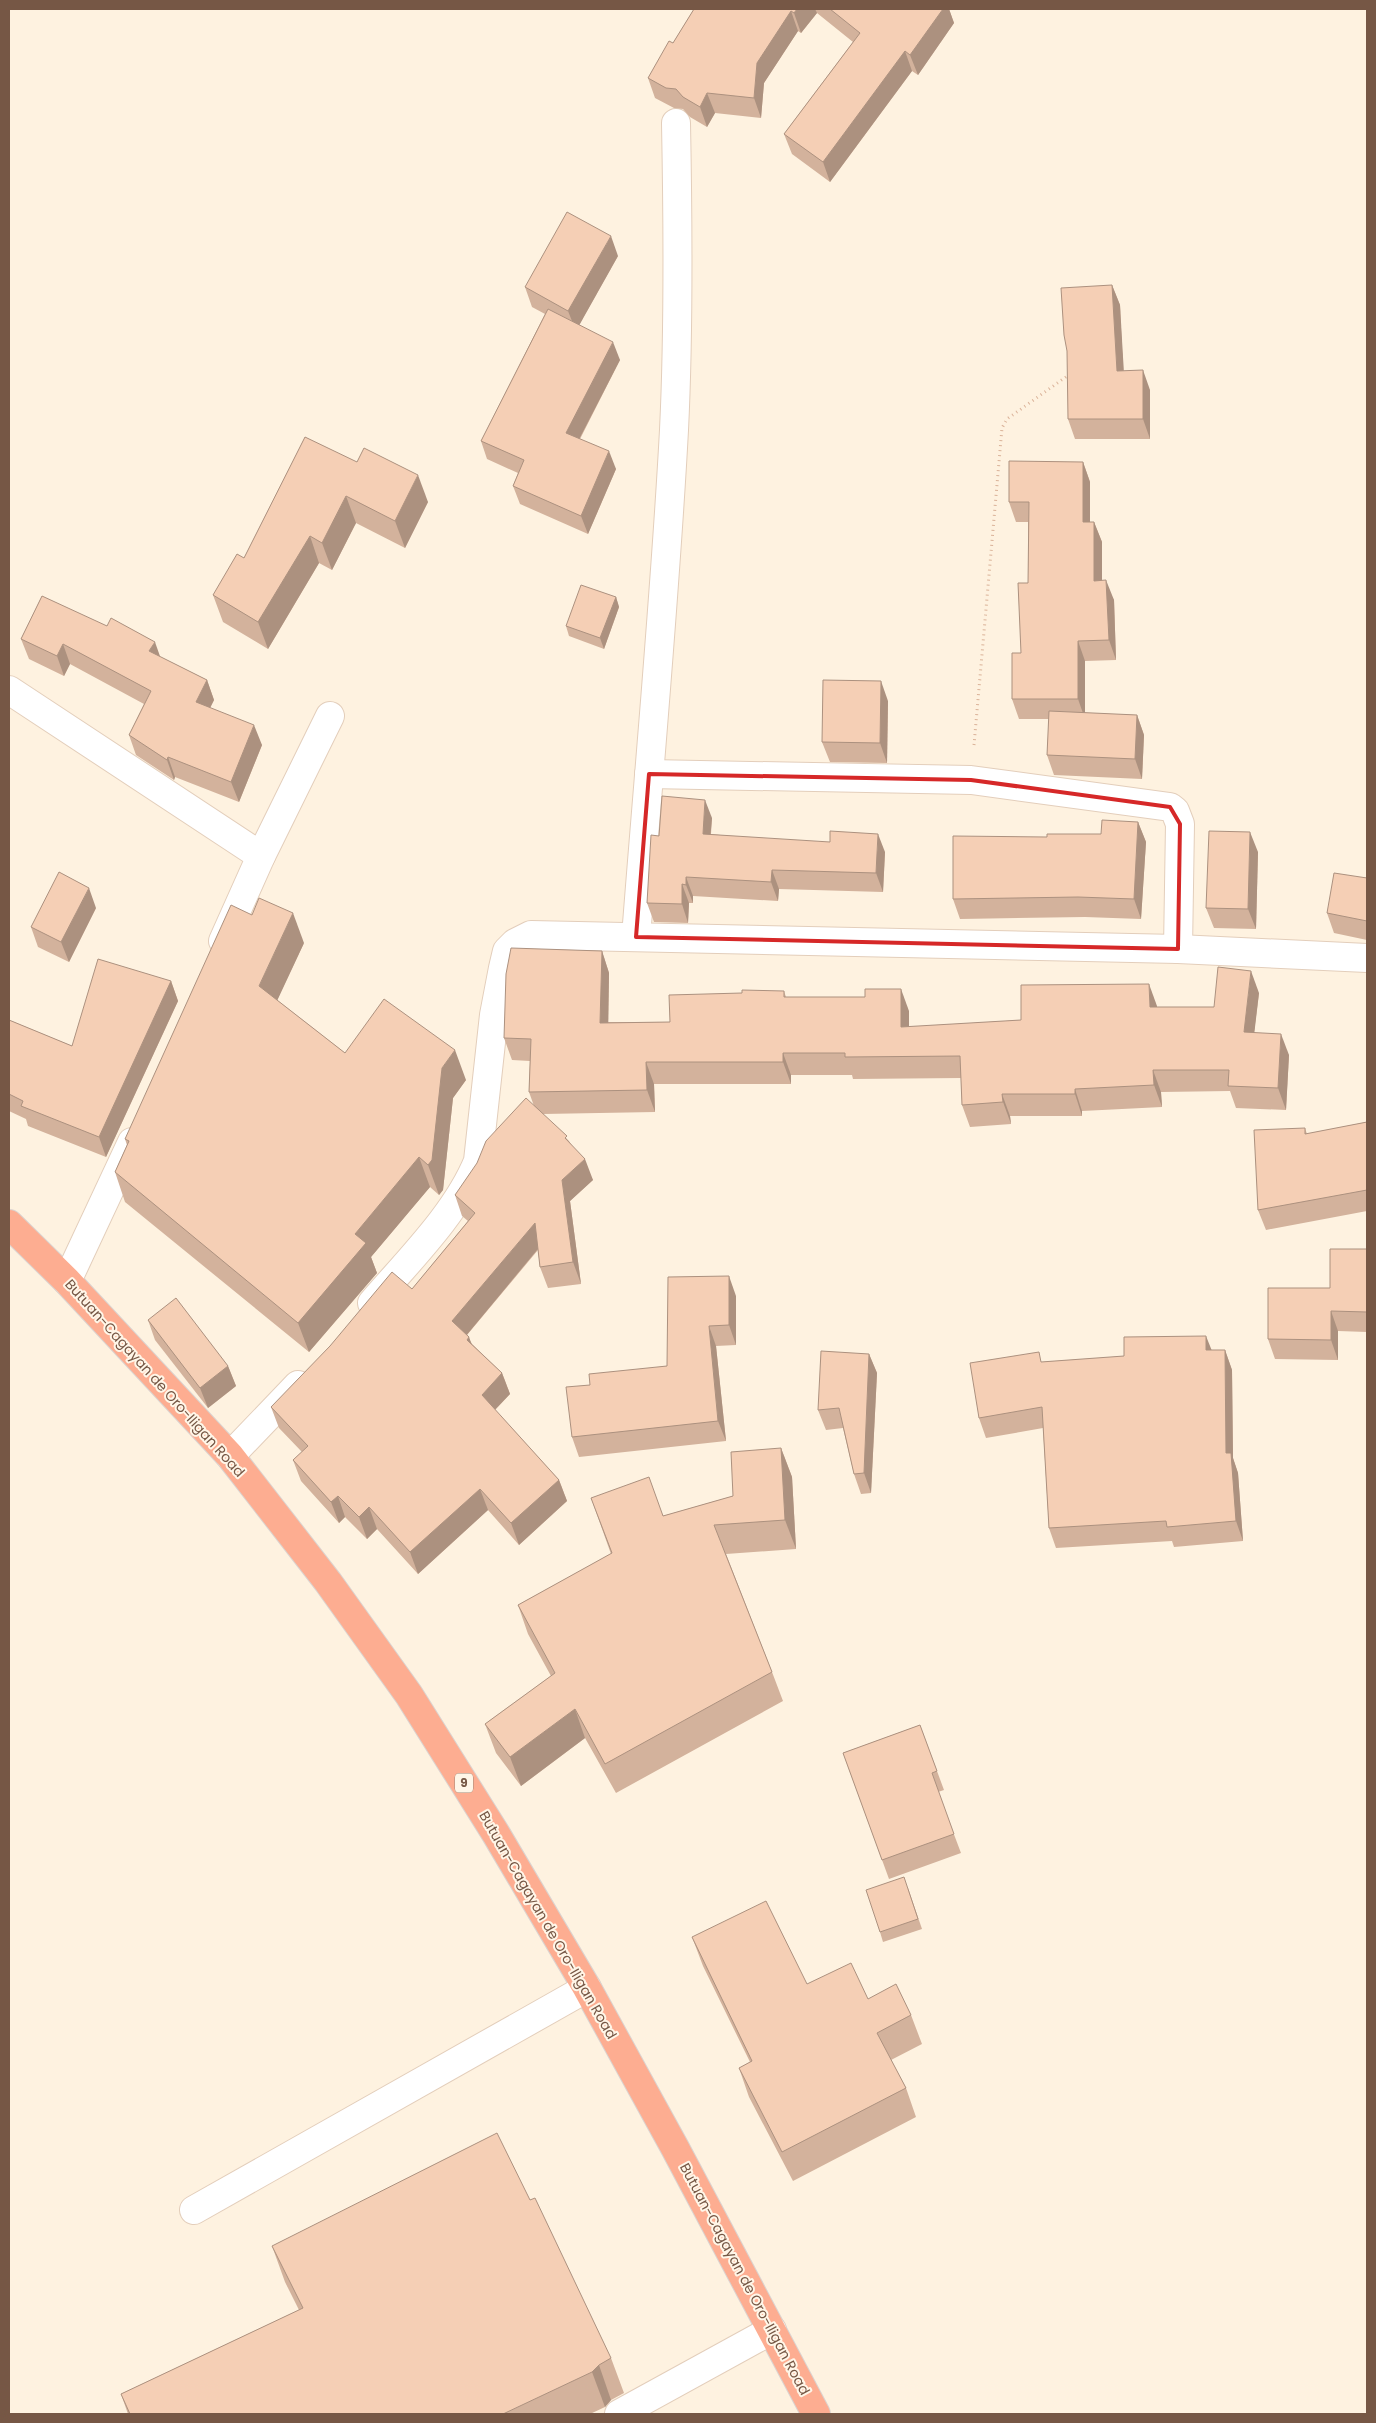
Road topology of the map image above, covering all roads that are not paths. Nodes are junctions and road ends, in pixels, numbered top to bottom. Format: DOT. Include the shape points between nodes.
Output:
graph roads {
  1 [pos="676,123"];
  2 [pos="9,690"];
  3 [pos="330,716"];
  4 [pos="649,774"];
  5 [pos="261,856"];
  6 [pos="636,937"];
  7 [pos="1178,949"];
  8 [pos="1367,958"];
  9 [pos="212,965"];
  10 [pos="142,1118"];
  11 [pos="9,1224"];
  12 [pos="67,1281"];
  13 [pos="358,1319"];
  14 [pos="319,1364"];
  15 [pos="230,1456"];
  16 [pos="587,1988"];
  17 [pos="194,2210"];
  18 [pos="772,2330"];
  19 [pos="620,2414"];
  20 [pos="816,2414"];
  1 -- 4 [label="street" via="678,222 674,429"];
  2 -- 5 [label="street"];
  3 -- 5 [label="street"];
  4 -- 6 [label="street"];
  4 -- 7 [label="street" via="971,780 1170,807 1180,824"];
  5 -- 9 [label="street"];
  6 -- 7 [label="street"];
  6 -- 13 [label="street" via="531,935 507,951 494,1015 478,1161 472,1176 434,1229"];
  7 -- 8 [label="street"];
  10 -- 12 [label="street"];
  11 -- 12 [label="highway, Butuan-Cagayan de Oro-Iligan Road / 9"];
  12 -- 15 [label="highway, Butuan-Cagayan de Oro-Iligan Road / 9"];
  14 -- 15 [label="street"];
  15 -- 16 [label="highway, Butuan-Cagayan de Oro-Iligan Road / 9" via="328,1582 409,1695"];
  16 -- 17 [label="street"];
  16 -- 18 [label="highway, Butuan-Cagayan de Oro-Iligan Road / 9"];
  18 -- 19 [label="street"];
  18 -- 20 [label="highway, Butuan-Cagayan de Oro-Iligan Road / 9"];
}
